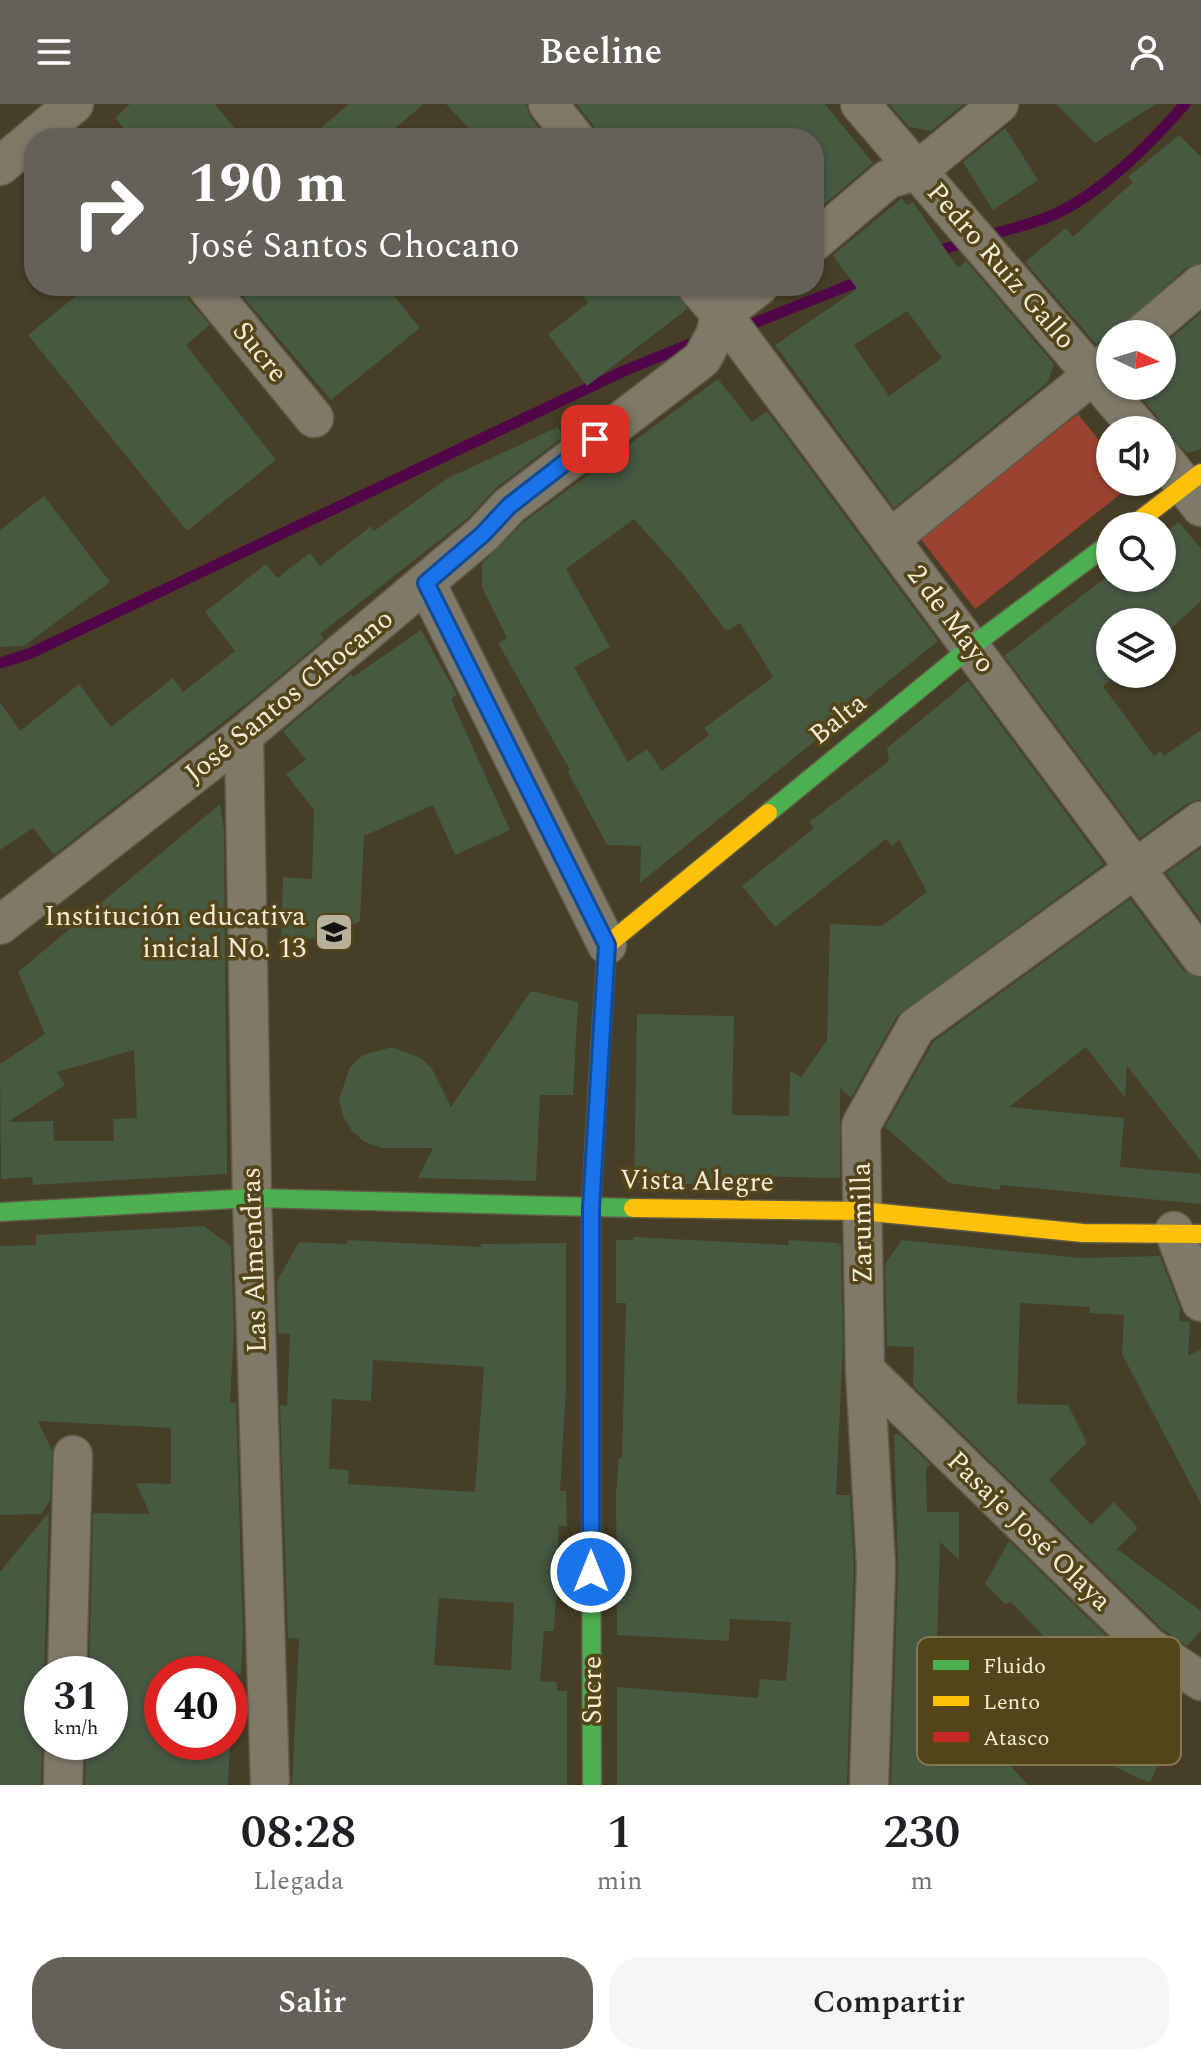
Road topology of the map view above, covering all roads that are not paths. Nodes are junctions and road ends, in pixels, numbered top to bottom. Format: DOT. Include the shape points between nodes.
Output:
graph roads {
  1 [pos="548,104"];
  2 [pos="860,104"];
  3 [pos="999,104"];
  4 [pos="70,114"];
  5 [pos="51,128"];
  6 [pos="567,128"];
  7 [pos="24,148"];
  8 [pos="0,166"];
  9 [pos="917,171"];
  10 [pos="824,233"];
  11 [pos="1201,284"];
  12 [pos="214,296"];
  13 [pos="702,296"];
  14 [pos="748,296"];
  15 [pos="1159,320"];
  16 [pos="718,325"];
  17 [pos="1096,361"];
  18 [pos="1096,374"];
  19 [pos="314,418"];
  20 [pos="1176,470"];
  21 [pos="1196,489"];
  22 [pos="1156,512"];
  23 [pos="890,539"];
  24 [pos="1096,553"];
  25 [pos="426,583"];
  26 [pos="972,646"];
  27 [pos="244,735"];
  28 [pos="1201,821"];
  29 [pos="1135,872"];
  30 [pos="0,925"];
  31 [pos="607,945"];
  32 [pos="1201,957"];
  33 [pos="252,1198"];
  34 [pos="591,1208"];
  35 [pos="861,1211"];
  36 [pos="0,1212"];
  37 [pos="1187,1232"];
  38 [pos="1201,1302"];
  39 [pos="865,1370"];
  40 [pos="73,1455"];
  41 [pos="1139,1637"];
  42 [pos="67,1656"];
  43 [pos="1181,1668"];
  44 [pos="1201,1681"];
  45 [pos="64,1760"];
  46 [pos="63,1785"];
  47 [pos="270,1785"];
  48 [pos="592,1785"];
  49 [pos="869,1785"];
  1 -- 6 [label="street"];
  2 -- 9 [label="street, Pedro Ruiz Gallo"];
  3 -- 9 [label="street"];
  4 -- 5 [label="street"];
  7 -- 8 [label="street"];
  9 -- 10 [label="street" via="888,179"];
  9 -- 17 [label="street, Pedro Ruiz Gallo" via="972,238"];
  11 -- 15 [label="street"];
  12 -- 19 [label="street, Sucre"];
  13 -- 16 [label="street, 2 de Mayo"];
  14 -- 16 [label="street, José Santos Chocano"];
  16 -- 23 [label="street, 2 de Mayo"];
  16 -- 25 [label="street, José Santos Chocano" via="702,359 509,506"];
  18 -- 23 [label="street"];
  20 -- 21 [label="street"];
  21 -- 22 [label="street"];
  23 -- 26 [label="street, 2 de Mayo"];
  24 -- 26 [label="street, Balta"];
  25 -- 27 [label="street, José Santos Chocano"];
  25 -- 31 [label="street"];
  26 -- 29 [label="street, 2 de Mayo"];
  26 -- 31 [label="street, Balta"];
  27 -- 30 [label="street, José Santos Chocano"];
  27 -- 33 [label="street, Las Almendras"];
  28 -- 29 [label="street, Zarumilla"];
  29 -- 32 [label="street, 2 de Mayo"];
  29 -- 35 [label="street, Zarumilla" via="916,1027 861,1125"];
  31 -- 34 [label="street, Sucre"];
  33 -- 34 [label="street, Vista Alegre"];
  33 -- 36 [label="street, Vista Alegre"];
  33 -- 47 [label="street, Las Almendras"];
  34 -- 35 [label="street, Vista Alegre"];
  34 -- 48 [label="street, Sucre"];
  35 -- 37 [label="street, Vista Alegre" via="1083,1233"];
  35 -- 39 [label="street, Zarumilla"];
  37 -- 38 [label="street"];
  39 -- 41 [label="street, Pasaje José Olaya"];
  39 -- 49 [label="street, Zarumilla" via="876,1567"];
  40 -- 42 [label="street"];
  43 -- 44 [label="street, Pasaje José Olaya"];
  45 -- 46 [label="street"];
}
